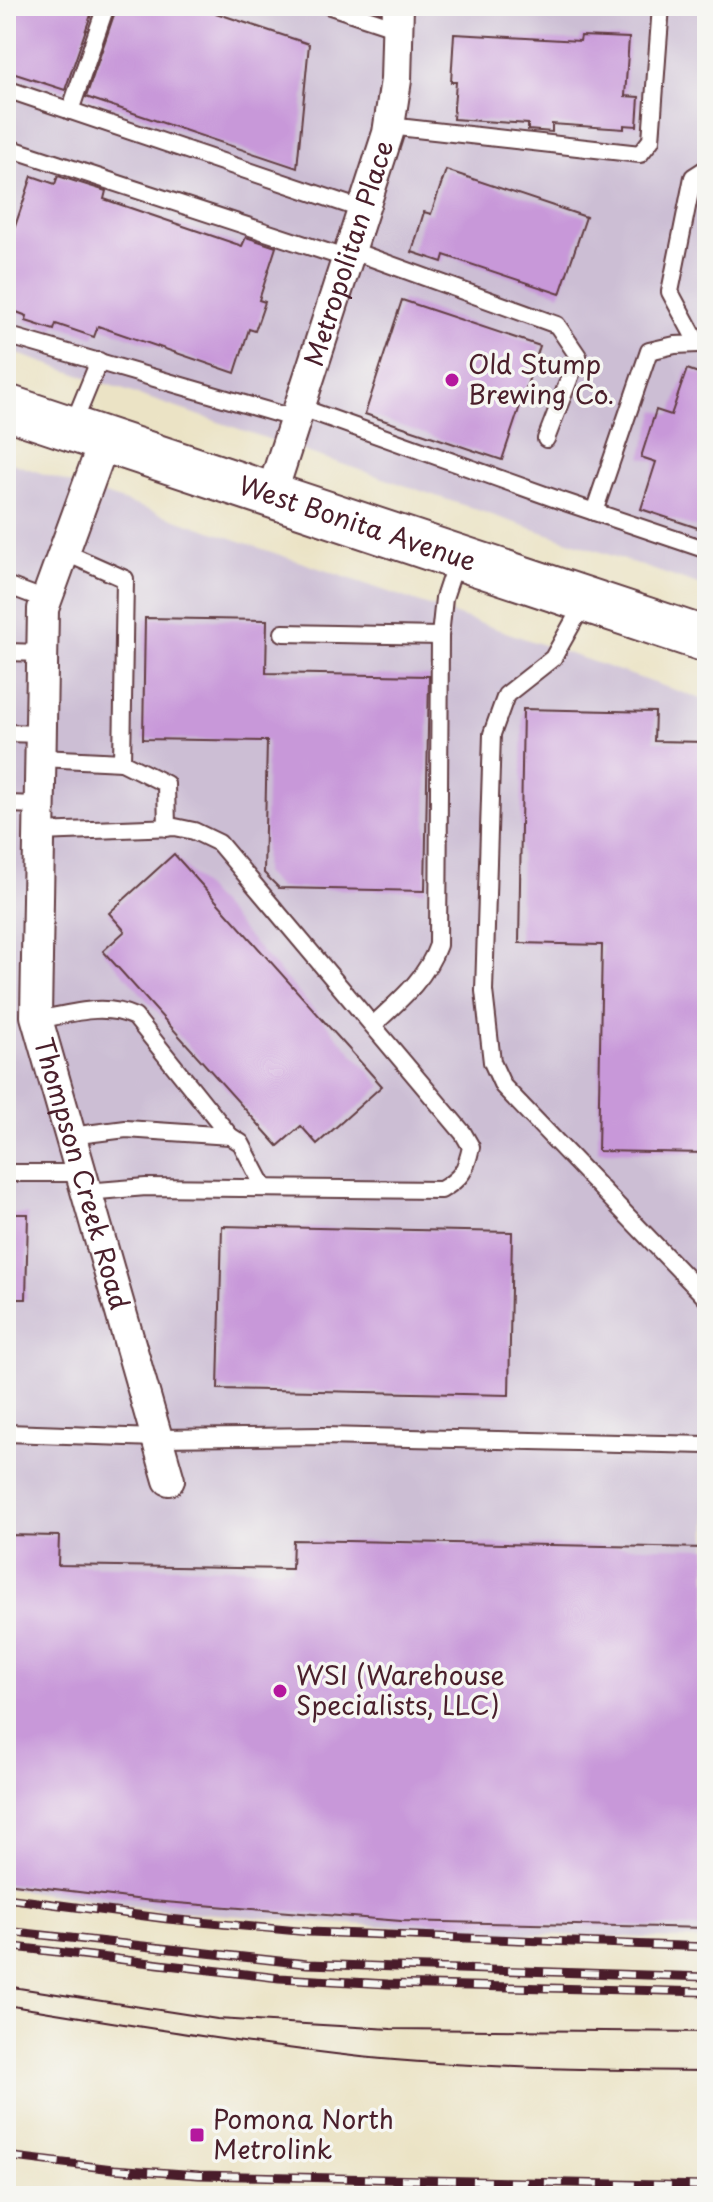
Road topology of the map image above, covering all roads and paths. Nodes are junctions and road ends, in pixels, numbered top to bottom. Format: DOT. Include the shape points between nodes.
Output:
graph roads {
  1 [pos="106,6"];
  2 [pos="330,6"];
  3 [pos="661,6"];
  4 [pos="393,13"];
  5 [pos="6,89"];
  6 [pos="70,111"];
  7 [pos="389,126"];
  8 [pos="6,147"];
  9 [pos="707,168"];
  10 [pos="364,210"];
  11 [pos="349,254"];
  12 [pos="6,335"];
  13 [pos="702,345"];
  14 [pos="99,361"];
  15 [pos="6,407"];
  16 [pos="298,413"];
  17 [pos="88,434"];
  18 [pos="546,439"];
  19 [pos="271,495"];
  20 [pos="594,512"];
  21 [pos="707,550"];
  22 [pos="64,552"];
  23 [pos="458,557"];
  24 [pos="6,585"];
  25 [pos="46,600"];
  26 [pos="586,600"];
  27 [pos="283,633"];
  28 [pos="440,636"];
  29 [pos="707,640"];
  30 [pos="6,652"];
  31 [pos="42,653"];
  32 [pos="6,733"];
  33 [pos="41,746"];
  34 [pos="122,762"];
  35 [pos="6,804"];
  36 [pos="39,818"];
  37 [pos="167,828"];
  38 [pos="37,1020"];
  39 [pos="373,1025"];
  40 [pos="70,1136"];
  41 [pos="230,1136"];
  42 [pos="6,1173"];
  43 [pos="83,1182"];
  44 [pos="264,1187"];
  45 [pos="707,1299"];
  46 [pos="6,1433"];
  47 [pos="157,1438"];
  48 [pos="707,1445"];
  49 [pos="169,1480"];
  50 [pos="6,2177"];
  51 [pos="14,2178"];
  1 -- 6 [label="lane"];
  2 -- 4 [label="lane"];
  3 -- 7 [label="lane" via="651,140 640,154"];
  4 -- 7 [label="street, Metropolitan Place" via="396,80"];
  5 -- 6 [label="lane"];
  6 -- 10 [label="lane"];
  7 -- 10 [label="street, Metropolitan Place"];
  8 -- 11 [label="lane"];
  9 -- 13 [label="lane" via="693,177 670,292"];
  10 -- 11 [label="street, Metropolitan Place"];
  11 -- 16 [label="street, Metropolitan Place"];
  11 -- 18 [label="lane" via="557,325 578,356"];
  12 -- 14 [label="lane"];
  13 -- 20 [label="lane" via="649,351"];
  14 -- 16 [label="lane"];
  14 -- 17 [label="lane"];
  15 -- 17 [label="main road, West Bonita Avenue"];
  16 -- 19 [label="street, Metropolitan Place"];
  16 -- 20 [label="lane"];
  17 -- 19 [label="main road, West Bonita Avenue"];
  17 -- 22 [label="street, Thompson Creek Road"];
  19 -- 23 [label="main road, West Bonita Avenue"];
  20 -- 21 [label="lane"];
  22 -- 25 [label="street, Thompson Creek Road"];
  22 -- 34 [label="lane" via="125,579"];
  23 -- 26 [label="main road, West Bonita Avenue"];
  23 -- 28 [label="lane" via="444,598"];
  24 -- 25 [label="lane"];
  25 -- 31 [label="street, Thompson Creek Road"];
  26 -- 29 [label="main road, West Bonita Avenue"];
  26 -- 45 [label="lane" via="553,658 506,695 492,734 484,991 492,1062 503,1086"];
  27 -- 28 [label="lane"];
  28 -- 39 [label="lane" via="438,945 415,986"];
  30 -- 31 [label="lane"];
  31 -- 33 [label="street, Thompson Creek Road"];
  32 -- 33 [label="lane"];
  33 -- 34 [label="lane"];
  33 -- 36 [label="street, Thompson Creek Road"];
  34 -- 37 [label="lane" via="166,784"];
  35 -- 36 [label="lane"];
  36 -- 37 [label="lane"];
  36 -- 38 [label="street, Thompson Creek Road"];
  37 -- 39 [label="lane" via="194,831 219,843"];
  38 -- 40 [label="street, Thompson Creek Road"];
  38 -- 41 [label="lane" via="96,1009 119,1009 135,1017"];
  39 -- 44 [label="lane" via="471,1147 459,1180 441,1190"];
  40 -- 41 [label="lane" via="126,1129"];
  40 -- 43 [label="street, Thompson Creek Road"];
  41 -- 44 [label="lane" via="241,1143"];
  42 -- 43 [label="lane"];
  43 -- 44 [label="lane"];
  43 -- 47 [label="street, Thompson Creek Road"];
  46 -- 47 [label="lane"];
  47 -- 48 [label="lane" via="322,1436"];
  47 -- 49 [label="street, Thompson Creek Road"];
  50 -- 51 [label="path"];
}
